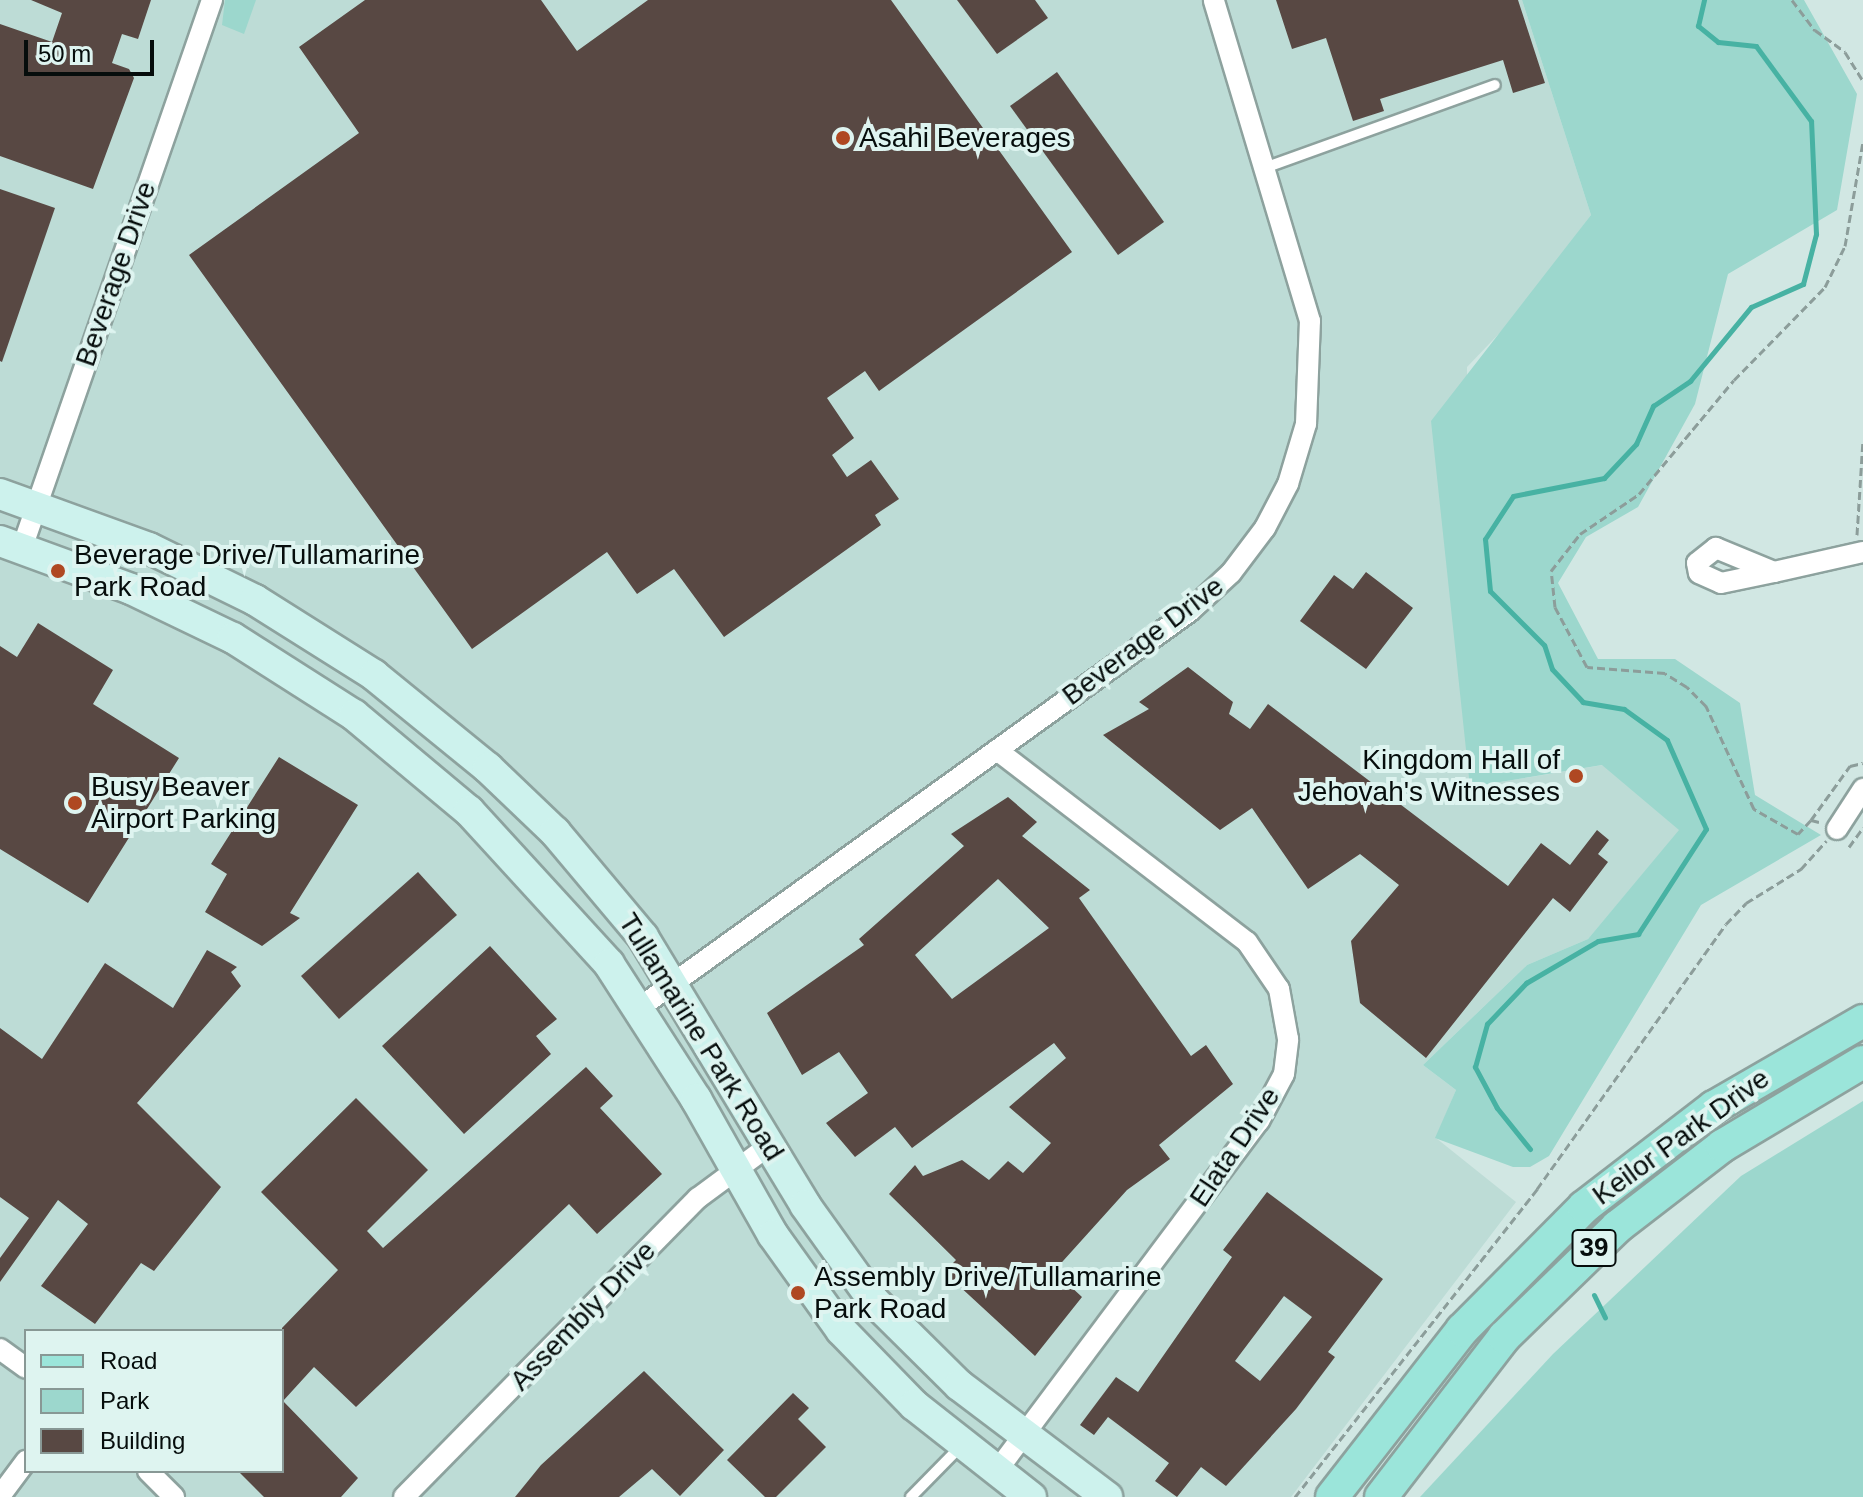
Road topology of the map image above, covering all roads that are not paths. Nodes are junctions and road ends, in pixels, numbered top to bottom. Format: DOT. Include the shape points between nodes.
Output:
graph roads {
  1 [pos="212,0"];
  2 [pos="1214,0"];
  3 [pos="1495,85"];
  4 [pos="1267,167"];
  5 [pos="0,494"];
  6 [pos="37,505"];
  7 [pos="11,545"];
  8 [pos="1863,552"];
  9 [pos="1774,572"];
  10 [pos="997,750"];
  11 [pos="1863,789"];
  12 [pos="1837,829"];
  13 [pos="674,982"];
  14 [pos="639,1008"];
  15 [pos="1863,1021"];
  16 [pos="1863,1062"];
  17 [pos="771,1144"];
  18 [pos="734,1168"];
  19 [pos="0,1349"];
  20 [pos="24,1367"];
  21 [pos="1023,1435"];
  22 [pos="963,1445"];
  23 [pos="24,1464"];
  24 [pos="996,1472"];
  25 [pos="150,1473"];
  26 [pos="0,1496"];
  27 [pos="174,1497"];
  28 [pos="404,1497"];
  29 [pos="911,1497"];
  30 [pos="1031,1497"];
  31 [pos="1107,1497"];
  32 [pos="1332,1497"];
  33 [pos="1381,1497"];
  1 -- 6 [label="street, Beverage Drive"];
  2 -- 4 [label="street, Beverage Drive"];
  3 -- 4 [label="lane"];
  4 -- 10 [label="street, Beverage Drive" via="1303,283 1311,332 1311,394 1288,484 1251,549 1211,593"];
  5 -- 6 [label="street, Tullamarine Park Road"];
  6 -- 7 [label="street, Beverage Drive"];
  6 -- 13 [label="street, Tullamarine Park Road" via="207,574 374,675 452,736 555,832"];
  7 -- 14 [label="street, Tullamarine Park Road" via="193,618 354,715 510,849"];
  8 -- 9 [label="street"];
  10 -- 13 [label="street, Beverage Drive"];
  10 -- 21 [label="street, Elata Drive" via="1247,942 1279,989 1288,1039 1284,1074 1259,1121"];
  11 -- 12 [label="street"];
  13 -- 14 [label="street, Beverage Drive"];
  13 -- 17 [label="street, Tullamarine Park Road"];
  14 -- 18 [label="street, Tullamarine Park Road"];
  15 -- 32 [label="main road, Keilor Park Drive / 39" via="1734,1094 1584,1207 1462,1330"];
  16 -- 33 [label="main road, Keilor Park Drive / 39" via="1722,1146 1617,1227 1504,1337"];
  17 -- 18 [label="street, Assembly Drive"];
  17 -- 21 [label="street, Tullamarine Park Road" via="873,1300 930,1359"];
  18 -- 22 [label="street, Tullamarine Park Road" via="793,1266 841,1330 891,1384"];
  18 -- 28 [label="street, Assembly Drive"];
  19 -- 20 [label="street"];
  21 -- 24 [label="street, Elata Drive"];
  21 -- 31 [label="street, Tullamarine Park Road"];
  22 -- 24 [label="street, Tullamarine Park Road"];
  22 -- 29 [label="lane"];
  23 -- 26 [label="street"];
  24 -- 30 [label="street, Tullamarine Park Road"];
  25 -- 27 [label="street"];
}
